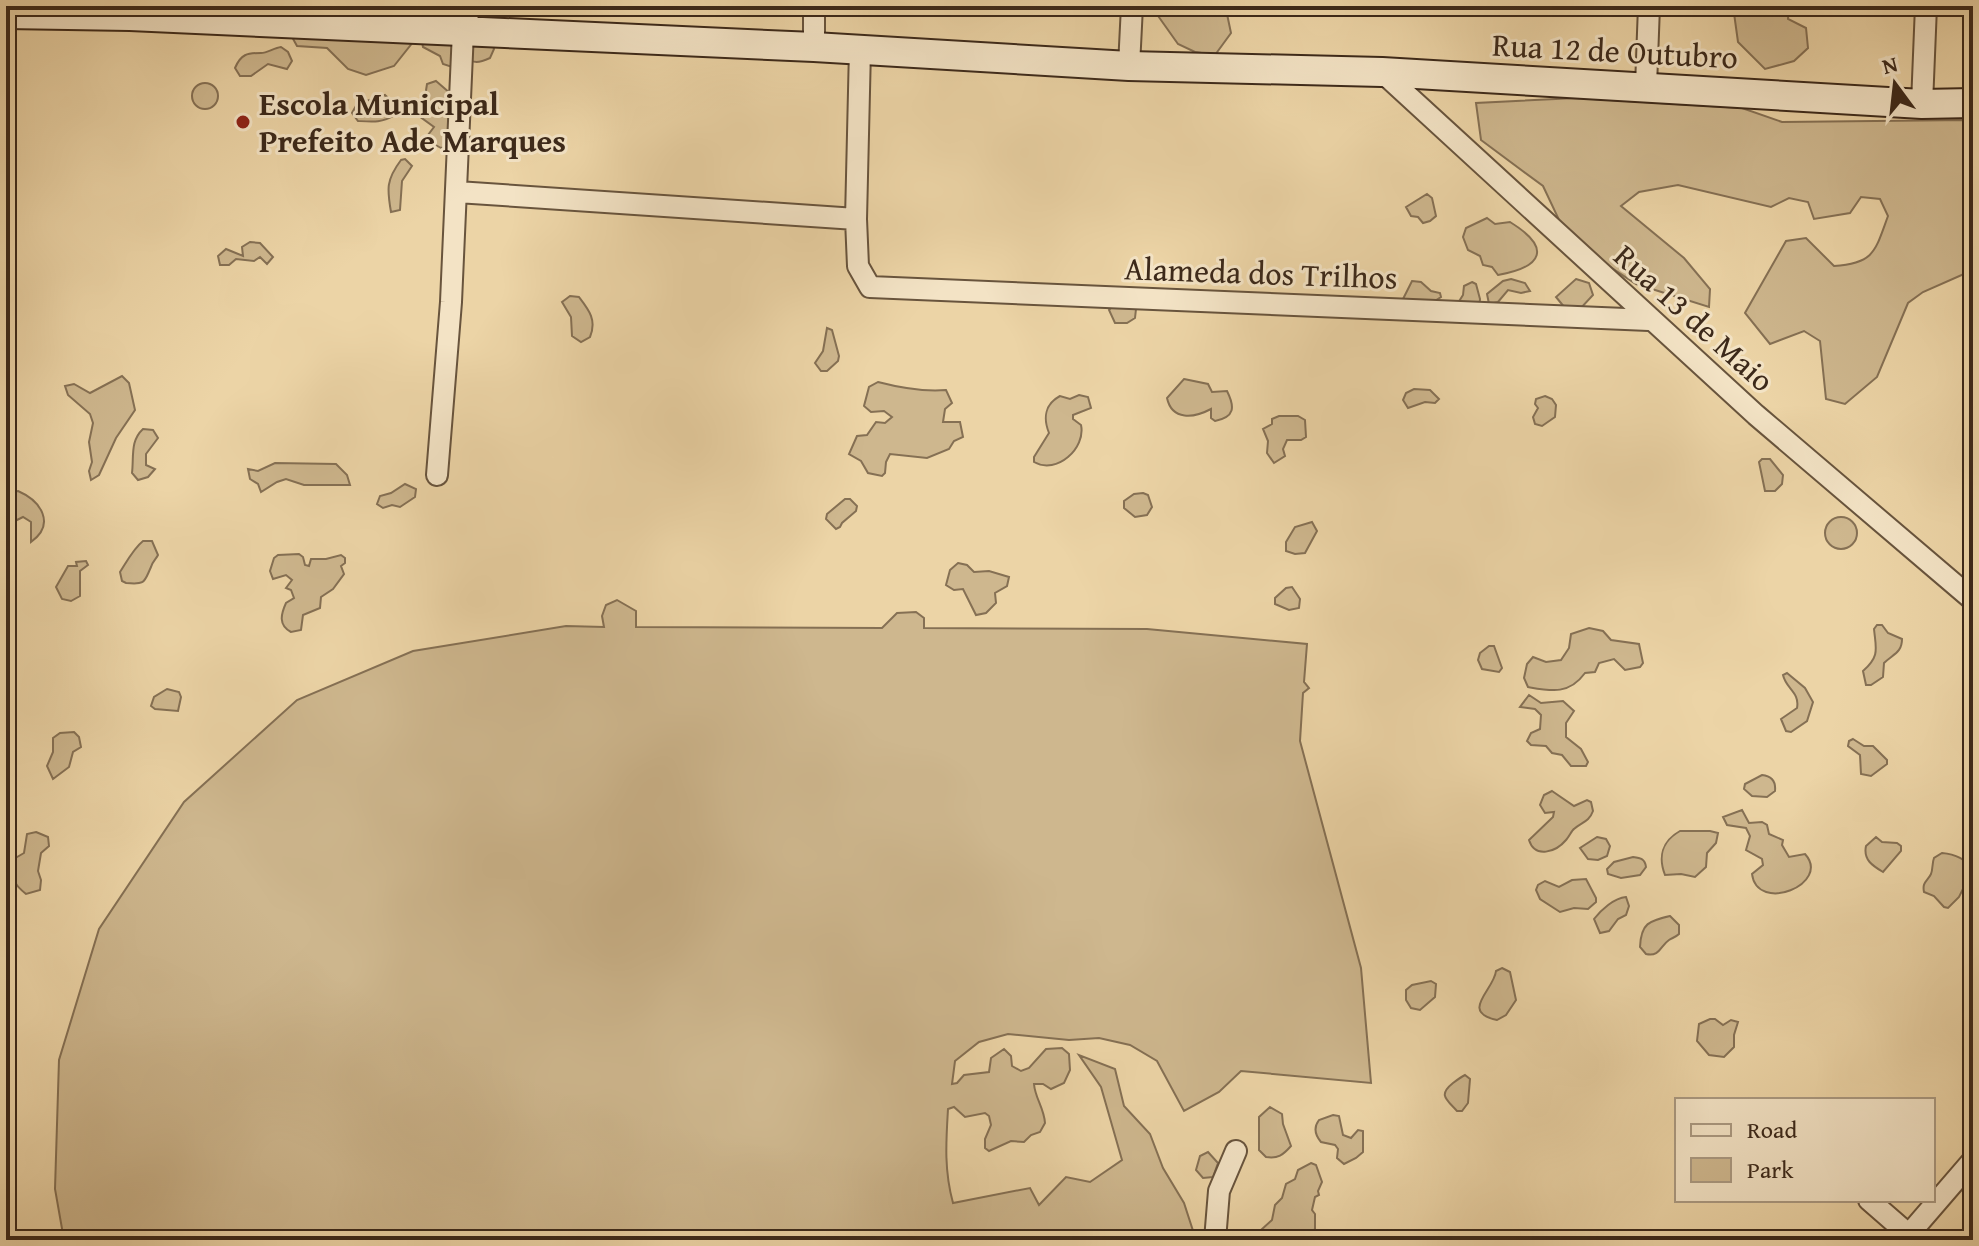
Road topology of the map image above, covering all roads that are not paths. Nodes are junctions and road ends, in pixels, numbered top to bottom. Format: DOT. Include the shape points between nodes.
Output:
graph roads {
  1 [pos="814,6"];
  2 [pos="1132,6"];
  3 [pos="1649,6"];
  4 [pos="1926,6"];
  5 [pos="130,11"];
  6 [pos="6,14"];
  7 [pos="464,19"];
  8 [pos="814,47"];
  9 [pos="860,49"];
  10 [pos="1129,66"];
  11 [pos="1382,72"];
  12 [pos="1646,86"];
  13 [pos="1973,103"];
  14 [pos="1922,104"];
  15 [pos="457,192"];
  16 [pos="856,219"];
  17 [pos="1649,320"];
  18 [pos="437,475"];
  19 [pos="1973,600"];
  20 [pos="1236,1151"];
  21 [pos="1973,1160"];
  22 [pos="1871,1202"];
  23 [pos="1909,1238"];
  24 [pos="1215,1240"];
  1 -- 8 [label="street"];
  2 -- 10 [label="street"];
  3 -- 12 [label="street"];
  4 -- 14 [label="street"];
  5 -- 6 [label="main road, Rua 12 de Outubro"];
  5 -- 7 [label="main road, Rua 12 de Outubro"];
  7 -- 8 [label="main road, Rua 12 de Outubro"];
  7 -- 15 [label="street"];
  8 -- 9 [label="main road, Rua 12 de Outubro"];
  9 -- 10 [label="main road, Rua 12 de Outubro"];
  9 -- 16 [label="street"];
  10 -- 11 [label="main road, Rua 12 de Outubro"];
  11 -- 12 [label="main road, Rua 12 de Outubro"];
  11 -- 17 [label="street, Rua 13 de Maio"];
  12 -- 14 [label="main road, Rua 12 de Outubro"];
  13 -- 14 [label="main road, Rua 12 de Outubro"];
  15 -- 16 [label="street"];
  15 -- 18 [label="street"];
  16 -- 17 [label="street, Alameda dos Trilhos" via="858,266 870,287"];
  17 -- 19 [label="street, Rua 13 de Maio"];
  20 -- 24 [label="street" via="1219,1191"];
  21 -- 23 [label="street"];
  22 -- 23 [label="street"];
}
